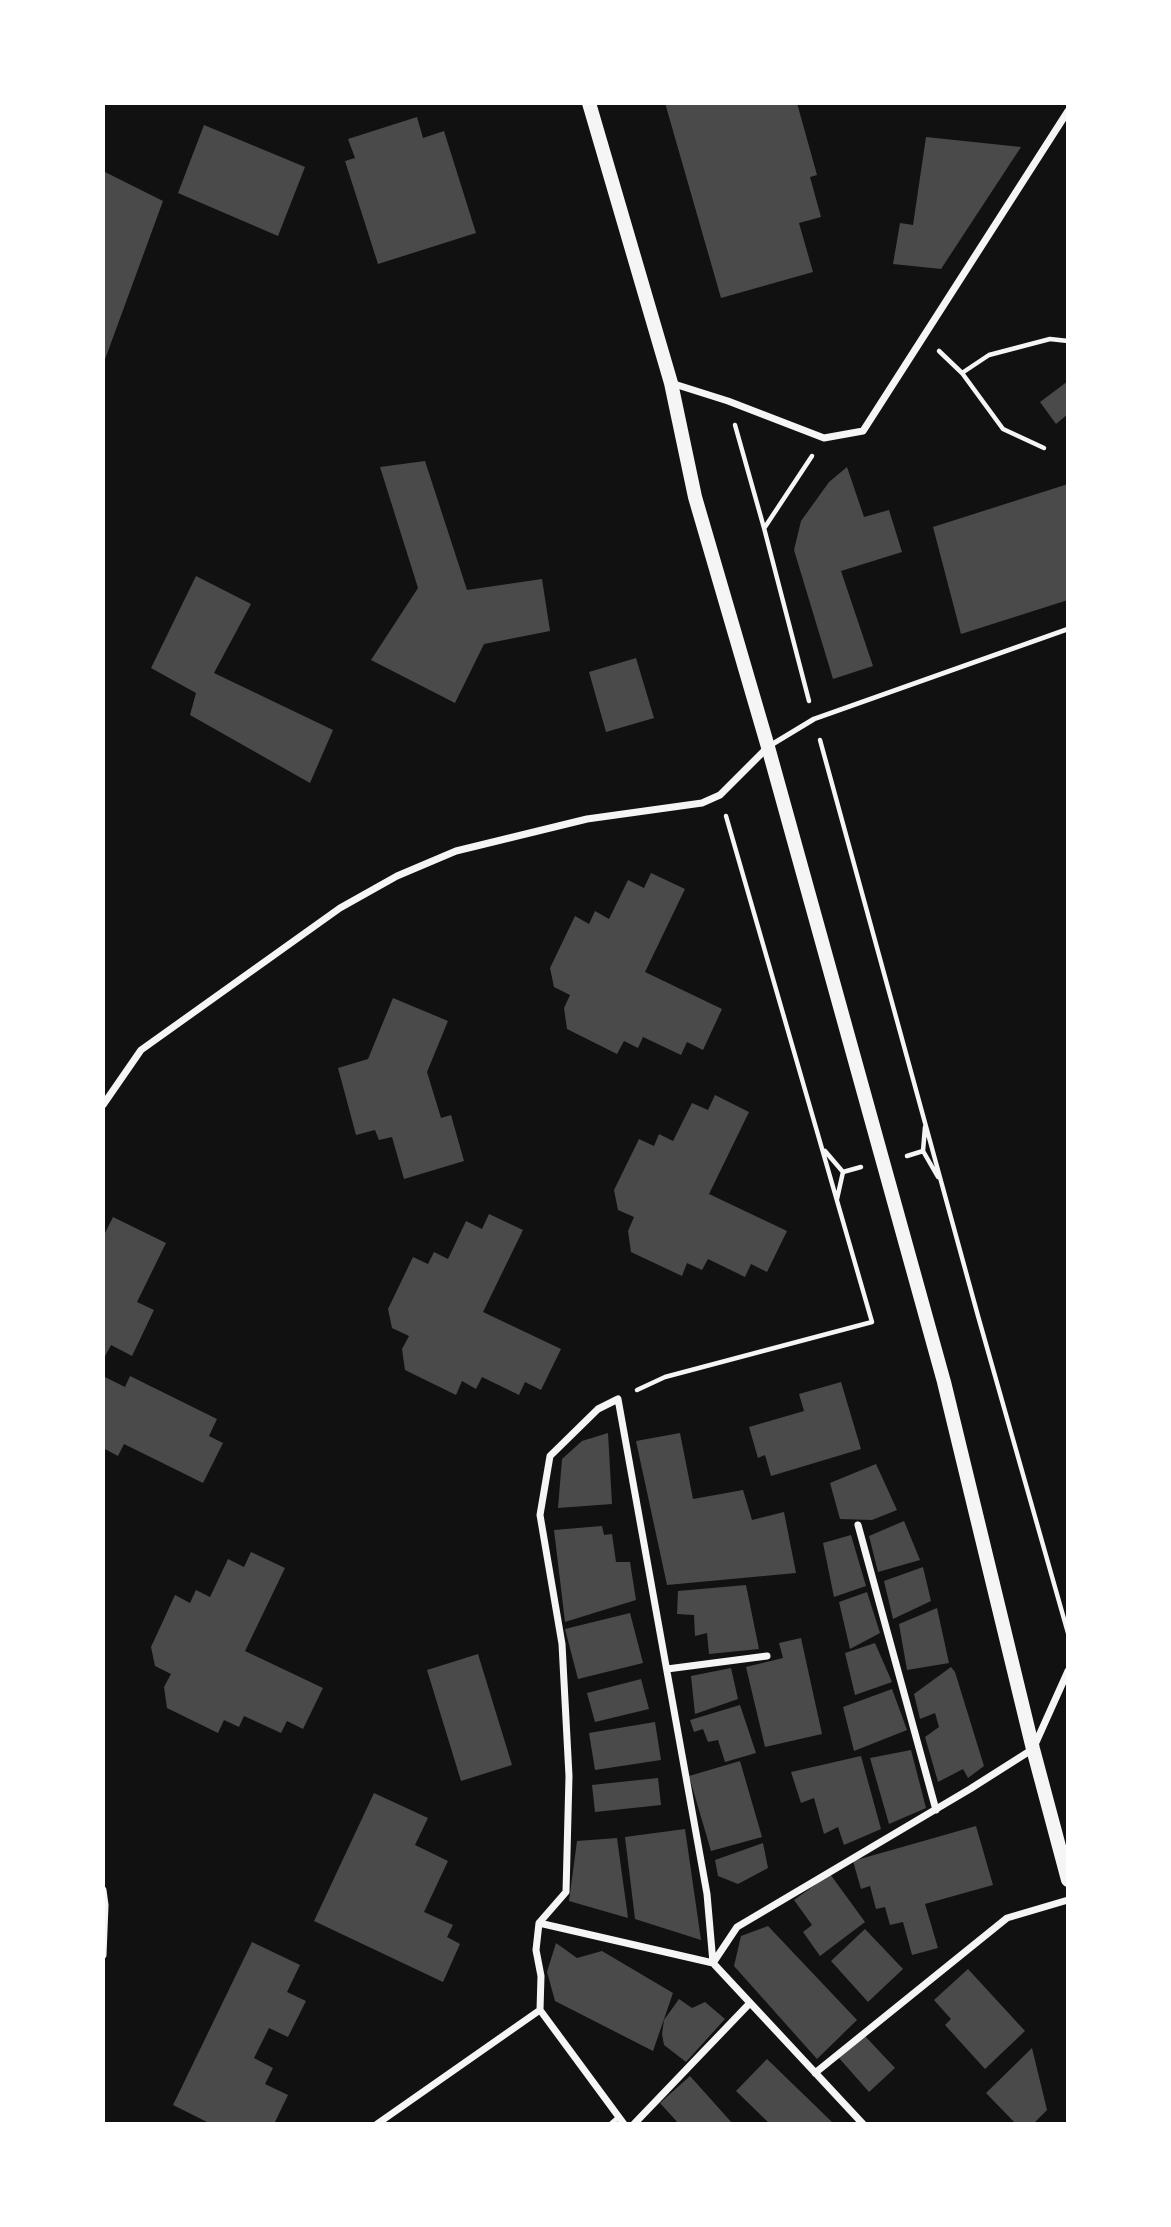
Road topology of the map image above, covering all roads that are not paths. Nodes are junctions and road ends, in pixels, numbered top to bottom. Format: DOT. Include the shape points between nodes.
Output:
graph roads {
  1 [pos="589,103"];
  2 [pos="1068,111"];
  3 [pos="671,383"];
  4 [pos="1068,629"];
  5 [pos="768,747"];
  6 [pos="103,1105"];
  7 [pos="858,1525"];
  8 [pos="767,1656"];
  9 [pos="667,1669"];
  10 [pos="1068,1671"];
  11 [pos="1033,1749"];
  12 [pos="936,1810"];
  13 [pos="1068,1880"];
  14 [pos="103,1890"];
  15 [pos="1068,1900"];
  16 [pos="539,1923"];
  17 [pos="103,1955"];
  18 [pos="713,1963"];
  19 [pos="750,2003"];
  20 [pos="540,2010"];
  21 [pos="815,2073"];
  22 [pos="619,2116"];
  23 [pos="377,2124"];
  24 [pos="611,2124"];
  25 [pos="624,2124"];
  26 [pos="634,2124"];
  27 [pos="863,2124"];
  1 -- 3 [label="main road"];
  2 -- 3 [label="street" via="863,431 824,438"];
  3 -- 5 [label="main road" via="695,497"];
  4 -- 5 [label="lane" via="814,719"];
  5 -- 6 [label="street" via="720,795 702,803 587,819 456,851 397,876 340,908 141,1050"];
  5 -- 11 [label="main road" via="944,1382"];
  7 -- 12 [label="street"];
  8 -- 9 [label="street"];
  9 -- 16 [label="street" via="618,1399 598,1409 550,1456 540,1515 562,1644 569,1776 566,1892"];
  9 -- 18 [label="street" via="708,1894"];
  10 -- 11 [label="street"];
  11 -- 12 [label="street"];
  11 -- 13 [label="main road"];
  12 -- 18 [label="street" via="737,1927"];
  14 -- 17 [label="street"];
  15 -- 21 [label="street" via="1007,1918"];
  16 -- 18 [label="street"];
  16 -- 20 [label="street"];
  18 -- 19 [label="street"];
  19 -- 21 [label="street"];
  19 -- 26 [label="street"];
  20 -- 22 [label="street"];
  20 -- 23 [label="street"];
  21 -- 27 [label="street"];
  22 -- 24 [label="lane"];
  22 -- 25 [label="street"];
}
